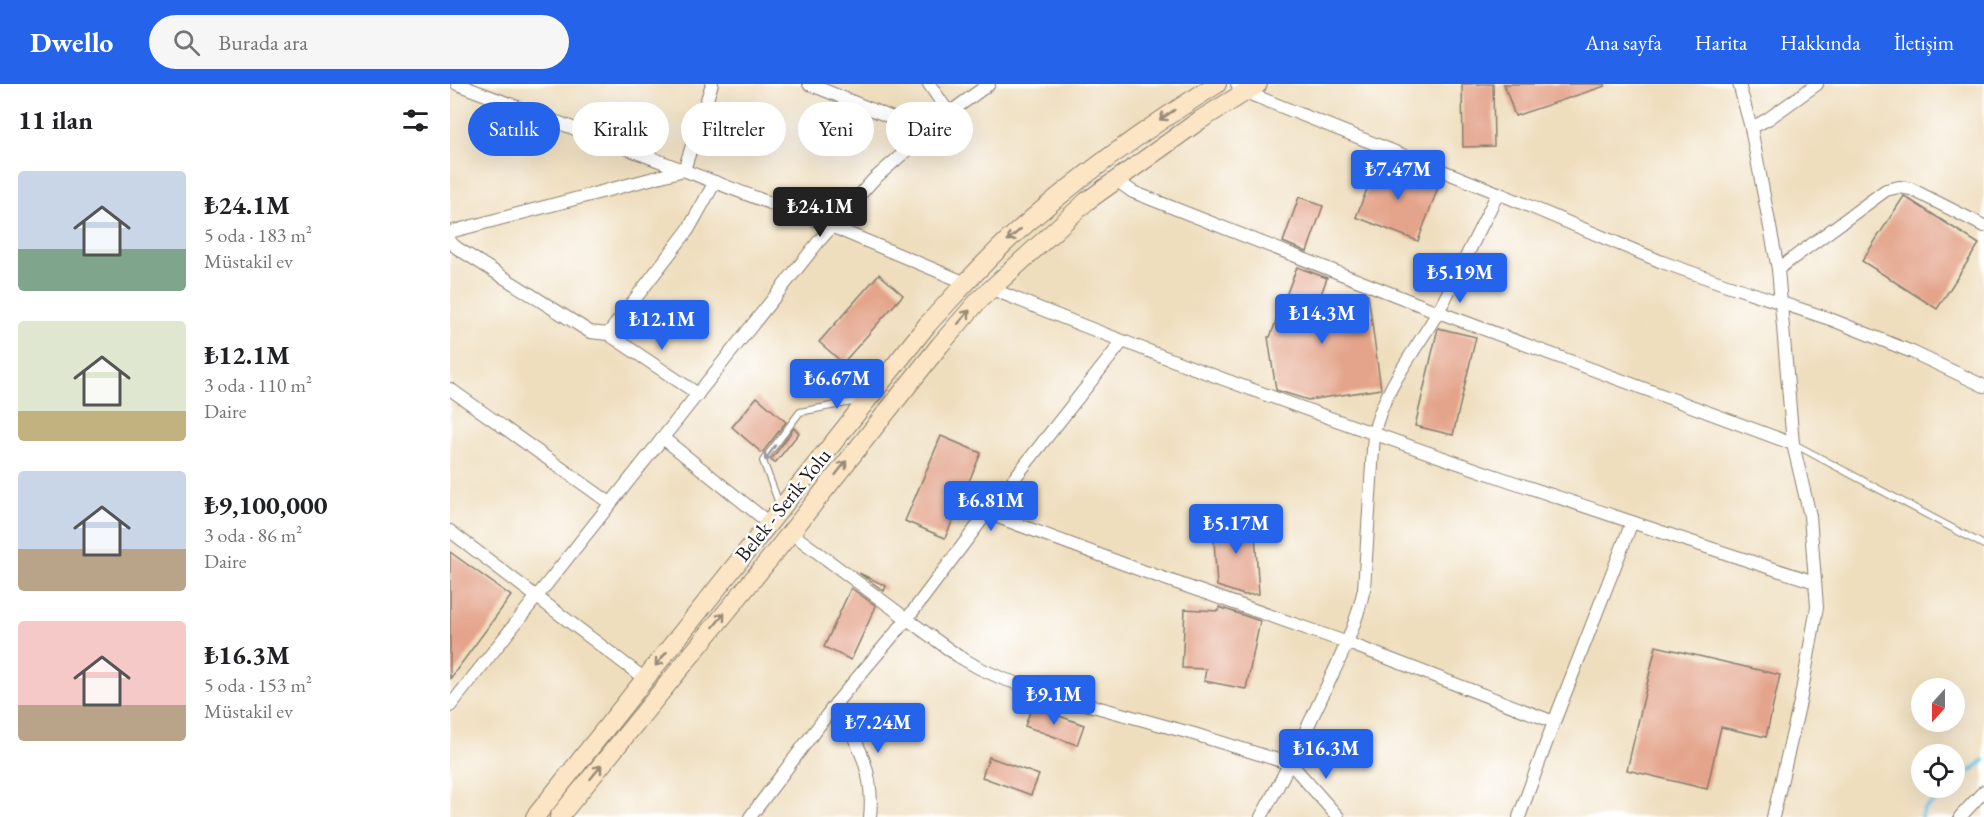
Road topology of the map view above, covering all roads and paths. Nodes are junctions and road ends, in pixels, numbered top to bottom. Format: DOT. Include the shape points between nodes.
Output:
graph roads {
  1 [pos="457,84"];
  2 [pos="712,84"];
  3 [pos="809,84"];
  4 [pos="929,84"];
  5 [pos="988,84"];
  6 [pos="1217,84"];
  7 [pos="1739,84"];
  8 [pos="1816,84"];
  9 [pos="1247,87"];
  10 [pos="941,102"];
  11 [pos="964,102"];
  12 [pos="886,115"];
  13 [pos="1751,128"];
  14 [pos="900,156"];
  15 [pos="684,170"];
  16 [pos="1116,180"];
  17 [pos="715,182"];
  18 [pos="1498,193"];
  19 [pos="1984,226"];
  20 [pos="833,227"];
  21 [pos="450,232"];
  22 [pos="450,242"];
  23 [pos="1778,269"];
  24 [pos="966,283"];
  25 [pos="992,289"];
  26 [pos="1779,303"];
  27 [pos="1438,312"];
  28 [pos="608,334"];
  29 [pos="1122,342"];
  30 [pos="1984,386"];
  31 [pos="450,389"];
  32 [pos="698,394"];
  33 [pos="869,398"];
  34 [pos="1374,434"];
  35 [pos="663,438"];
  36 [pos="1793,444"];
  37 [pos="610,503"];
  38 [pos="781,509"];
  39 [pos="987,513"];
  40 [pos="1632,522"];
  41 [pos="769,523"];
  42 [pos="450,531"];
  43 [pos="790,532"];
  44 [pos="1984,545"];
  45 [pos="1815,582"];
  46 [pos="536,597"];
  47 [pos="907,619"];
  48 [pos="1348,643"];
  49 [pos="645,679"];
  50 [pos="836,703"];
  51 [pos="450,706"];
  52 [pos="1554,722"];
  53 [pos="1291,764"];
  54 [pos="1984,791"];
  55 [pos="535,817"];
  56 [pos="559,817"];
  57 [pos="750,817"];
  58 [pos="870,817"];
  59 [pos="1262,817"];
  60 [pos="1338,817"];
  61 [pos="1519,817"];
  62 [pos="1773,817"];
  63 [pos="1960,817"];
  1 -- 15 [label="street"];
  2 -- 15 [label="street"];
  3 -- 12 [label="street"];
  4 -- 10 [label="street"];
  5 -- 11 [label="street"];
  6 -- 24 [label="main road, Belek - Serik Yolu, one-way" via="1081,177 1008,240"];
  7 -- 13 [label="street"];
  8 -- 13 [label="street"];
  9 -- 16 [label="main road, Belek - Serik Yolu"];
  9 -- 18 [label="street"];
  13 -- 23 [label="street"];
  14 -- 20 [label="street" via="873,180"];
  15 -- 17 [label="street"];
  15 -- 21 [label="street"];
  16 -- 25 [label="main road, Belek - Serik Yolu" via="1087,201"];
  16 -- 27 [label="street" via="1133,192"];
  17 -- 20 [label="street"];
  17 -- 28 [label="street" via="688,230"];
  18 -- 26 [label="street" via="1662,262"];
  18 -- 27 [label="street"];
  19 -- 23 [label="street" via="1911,189 1893,188"];
  20 -- 24 [label="street"];
  20 -- 32 [label="street"];
  22 -- 28 [label="street" via="590,332"];
  23 -- 26 [label="street"];
  24 -- 33 [label="main road, Belek - Serik Yolu"];
  25 -- 29 [label="street"];
  43 -- 25 [label="main road, Belek - Serik Yolu, one-way" via="939,345"];
  26 -- 30 [label="street" via="1912,351"];
  26 -- 36 [label="street"];
  27 -- 34 [label="street" via="1382,407"];
  27 -- 36 [label="street"];
  28 -- 32 [label="street"];
  29 -- 34 [label="street"];
  29 -- 39 [label="street"];
  31 -- 37 [label="street"];
  32 -- 35 [label="street"];
  33 -- 38 [label="main road, Belek - Serik Yolu"];
  33 -- 38 [label="lane, one-way" via="800,412 764,461"];
  34 -- 40 [label="street"];
  34 -- 48 [label="street" via="1364,589"];
  35 -- 37 [label="street"];
  35 -- 41 [label="street"];
  36 -- 44 [label="lane"];
  36 -- 45 [label="street" via="1810,516"];
  37 -- 46 [label="street"];
  38 -- 41 [label="main road, Belek - Serik Yolu"];
  39 -- 47 [label="street"];
  39 -- 48 [label="street"];
  40 -- 45 [label="street"];
  40 -- 52 [label="street"];
  41 -- 49 [label="main road, Belek - Serik Yolu, one-way"];
  42 -- 46 [label="street"];
  43 -- 47 [label="street"];
  56 -- 43 [label="main road, Belek - Serik Yolu, one-way"];
  45 -- 62 [label="street" via="1813,635"];
  46 -- 49 [label="street"];
  46 -- 51 [label="street"];
  47 -- 50 [label="street"];
  47 -- 53 [label="street" via="958,656 1021,686"];
  48 -- 52 [label="street"];
  48 -- 53 [label="street"];
  49 -- 55 [label="main road, Belek - Serik Yolu"];
  50 -- 57 [label="street"];
  50 -- 58 [label="street" via="868,769"];
  52 -- 61 [label="street"];
  53 -- 59 [label="street"];
  53 -- 60 [label="street"];
  54 -- 63 [label="street"];
}
